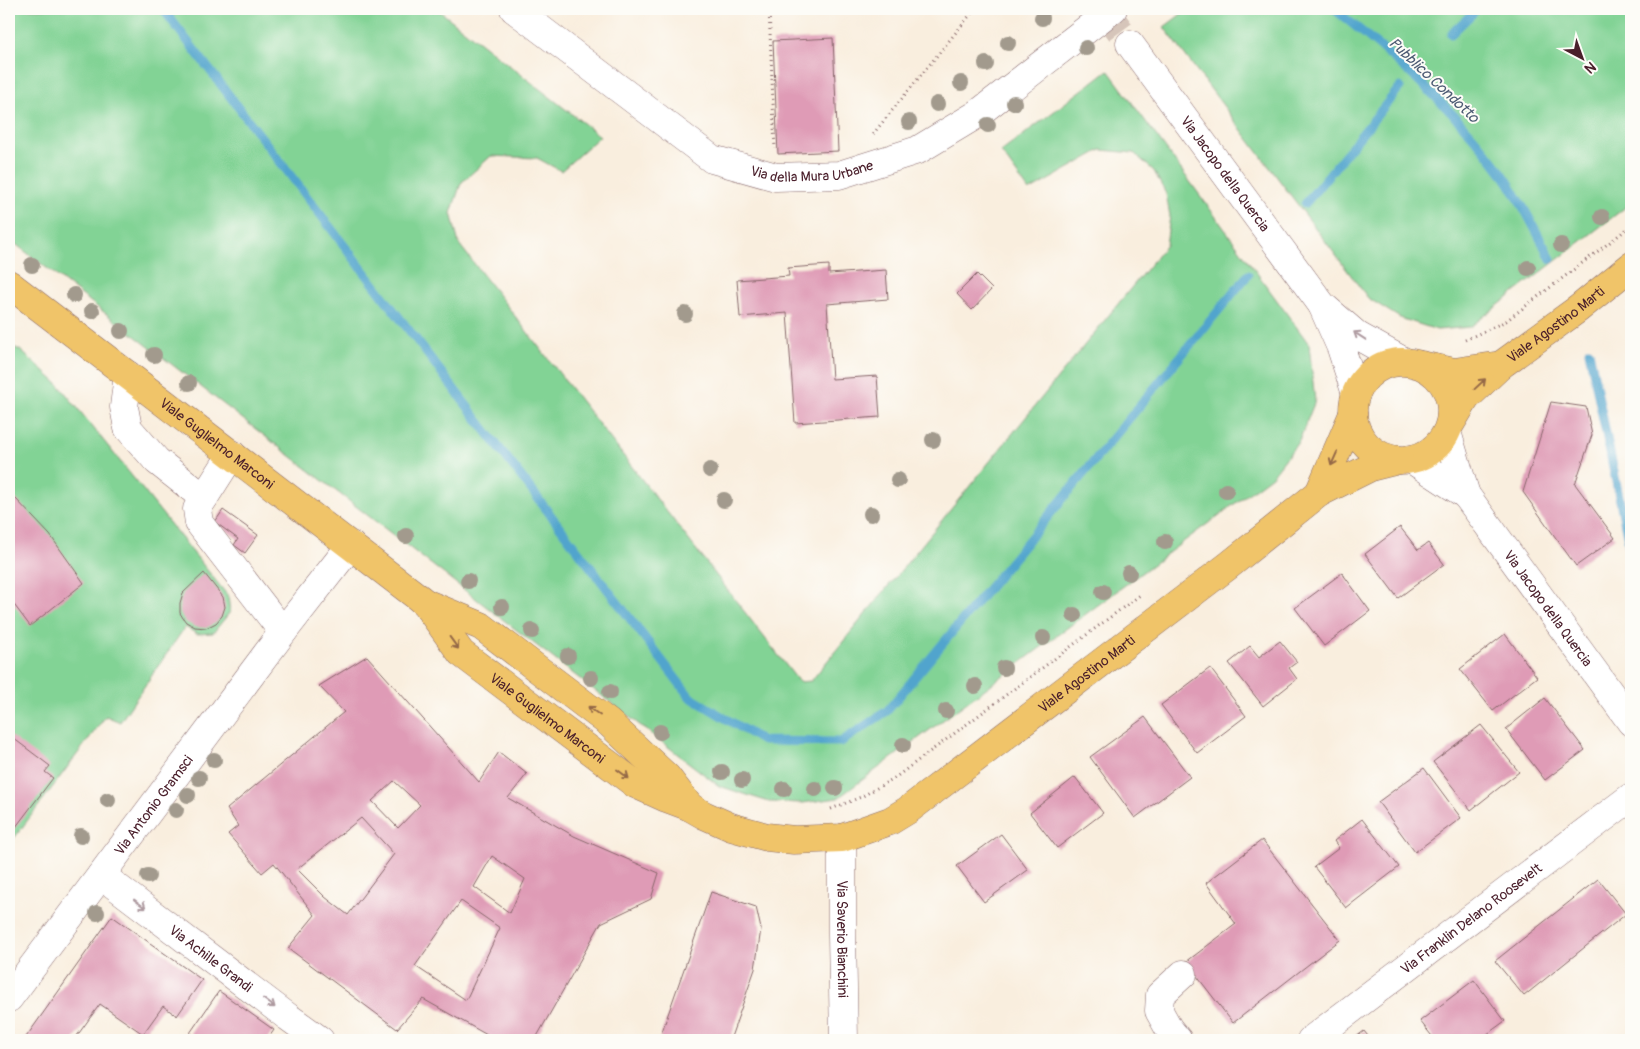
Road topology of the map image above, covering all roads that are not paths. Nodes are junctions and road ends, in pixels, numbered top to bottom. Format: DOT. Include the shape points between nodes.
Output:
graph roads {
  1 [pos="514,9"];
  2 [pos="1113,9"];
  3 [pos="1130,44"];
  4 [pos="1631,266"];
  5 [pos="9,284"];
  6 [pos="1322,305"];
  7 [pos="1411,363"];
  8 [pos="1501,364"];
  9 [pos="128,375"];
  10 [pos="1354,404"];
  11 [pos="1449,427"];
  12 [pos="232,454"];
  13 [pos="1405,460"];
  14 [pos="1319,492"];
  15 [pos="1466,495"];
  16 [pos="204,498"];
  17 [pos="351,545"];
  18 [pos="291,622"];
  19 [pos="1631,722"];
  20 [pos="1631,797"];
  21 [pos="842,838"];
  22 [pos="101,875"];
  23 [pos="1183,974"];
  24 [pos="9,998"];
  25 [pos="320,1040"];
  26 [pos="844,1040"];
  27 [pos="1178,1040"];
  28 [pos="1311,1040"];
  1 -- 2 [label="street, Via della Mura Urbane" via="712,159 776,177 839,175 918,150 976,115"];
  3 -- 6 [label="street, Via Jacopo della Quercia"];
  4 -- 8 [label="main road, Viale Agostino Marti"];
  5 -- 9 [label="main road, Viale Guglielmo Marconi"];
  7 -- 6 [label="street, Via Jacopo della Quercia, one-way" via="1358,336"];
  6 -- 10 [label="street, Via Jacopo della Quercia" via="1341,348"];
  7 -- 8 [label="main road, Viale Agostino Marti" via="1454,372"];
  7 -- 10 [label="main road" via="1388,363 1376,369 1364,380"];
  7 -- 11 [label="main road" via="1429,369 1448,391 1452,406"];
  11 -- 8 [label="main road, Viale Agostino Marti, one-way" via="1466,398"];
  9 -- 12 [label="main road, Viale Guglielmo Marconi"];
  9 -- 16 [label="street" via="124,407 128,428 157,461"];
  10 -- 13 [label="main road" via="1355,426 1370,449 1388,459"];
  10 -- 14 [label="main road, Viale Agostino Marti, one-way"];
  11 -- 13 [label="main road" via="1434,449 1420,457"];
  11 -- 15 [label="street, Via Jacopo della Quercia"];
  12 -- 16 [label="street"];
  12 -- 17 [label="main road, Viale Guglielmo Marconi"];
  13 -- 14 [label="main road, Viale Agostino Marti" via="1371,466"];
  13 -- 15 [label="street, Via Jacopo della Quercia"];
  14 -- 21 [label="main road, Viale Agostino Marti" via="1228,566 908,810 890,821"];
  15 -- 19 [label="street, Via Jacopo della Quercia"];
  16 -- 18 [label="street" via="197,509 199,523"];
  17 -- 18 [label="street, Via Antonio Gramsci"];
  17 -- 21 [label="main road, Viale Guglielmo Marconi" via="425,603 461,653 635,784 731,827 767,837 794,840"];
  18 -- 22 [label="street, Via Antonio Gramsci"];
  20 -- 28 [label="street, Via Franklin Delano Roosevelt"];
  21 -- 26 [label="street, Via Saverio Bianchini"];
  22 -- 24 [label="street, Via Antonio Gramsci"];
  22 -- 25 [label="street, Via Achille Grandi, one-way"];
  23 -- 27 [label="street" via="1160,995 1159,1011"];
}
